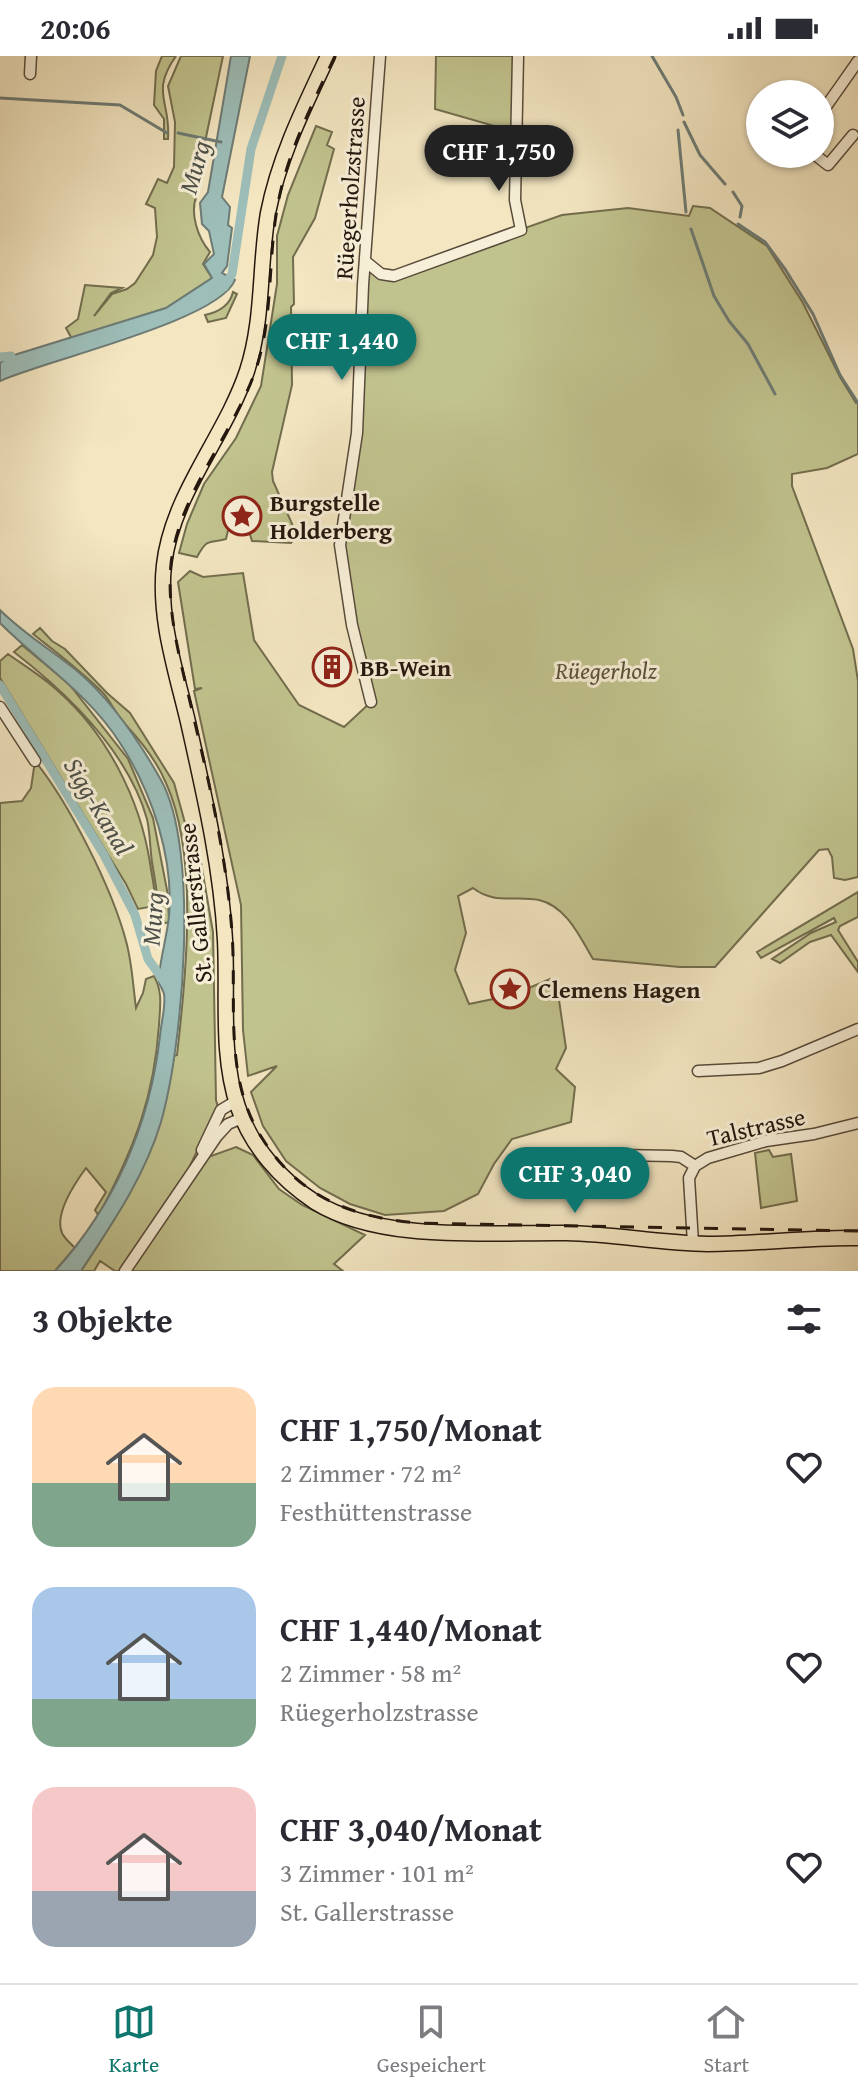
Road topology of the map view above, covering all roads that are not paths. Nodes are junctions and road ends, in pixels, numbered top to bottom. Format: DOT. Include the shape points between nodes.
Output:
graph roads {
  1 [pos="31,56"];
  2 [pos="328,56"];
  3 [pos="380,56"];
  4 [pos="518,56"];
  5 [pos="858,61"];
  6 [pos="30,74"];
  7 [pos="834,95"];
  8 [pos="853,135"];
  9 [pos="834,158"];
  10 [pos="365,261"];
  11 [pos="371,702"];
  12 [pos="0,707"];
  13 [pos="35,761"];
  14 [pos="858,1029"];
  15 [pos="698,1071"];
  16 [pos="236,1101"];
  17 [pos="242,1118"];
  18 [pos="858,1123"];
  19 [pos="567,1154"];
  20 [pos="200,1158"];
  21 [pos="695,1166"];
  22 [pos="858,1238"];
  23 [pos="693,1243"];
  24 [pos="125,1271"];
  1 -- 6 [label="street"];
  2 -- 16 [label="main road, St. Gallerstrasse" via="273,191 249,366 175,520 163,569 167,634 220,885 227,1044"];
  3 -- 10 [label="street, Rüegerholzstrasse"];
  4 -- 10 [label="street" via="515,200 521,230 394,276 381,274"];
  5 -- 7 [label="street"];
  8 -- 9 [label="street"];
  10 -- 11 [label="street, Rüegerholzstrasse" via="357,433 340,545"];
  12 -- 13 [label="street"];
  14 -- 15 [label="street" via="759,1068"];
  16 -- 17 [label="main road, St. Gallerstrasse"];
  16 -- 20 [label="street" via="219,1114"];
  17 -- 20 [label="street" via="222,1130"];
  17 -- 23 [label="main road, St. Gallerstrasse" via="268,1160 291,1184 328,1209 364,1224"];
  18 -- 21 [label="street, Talstrasse" via="766,1141"];
  19 -- 21 [label="street" via="672,1156"];
  20 -- 24 [label="street"];
  21 -- 23 [label="street, Talstrasse" via="689,1178"];
  22 -- 23 [label="main road, St. Gallerstrasse"];
}
